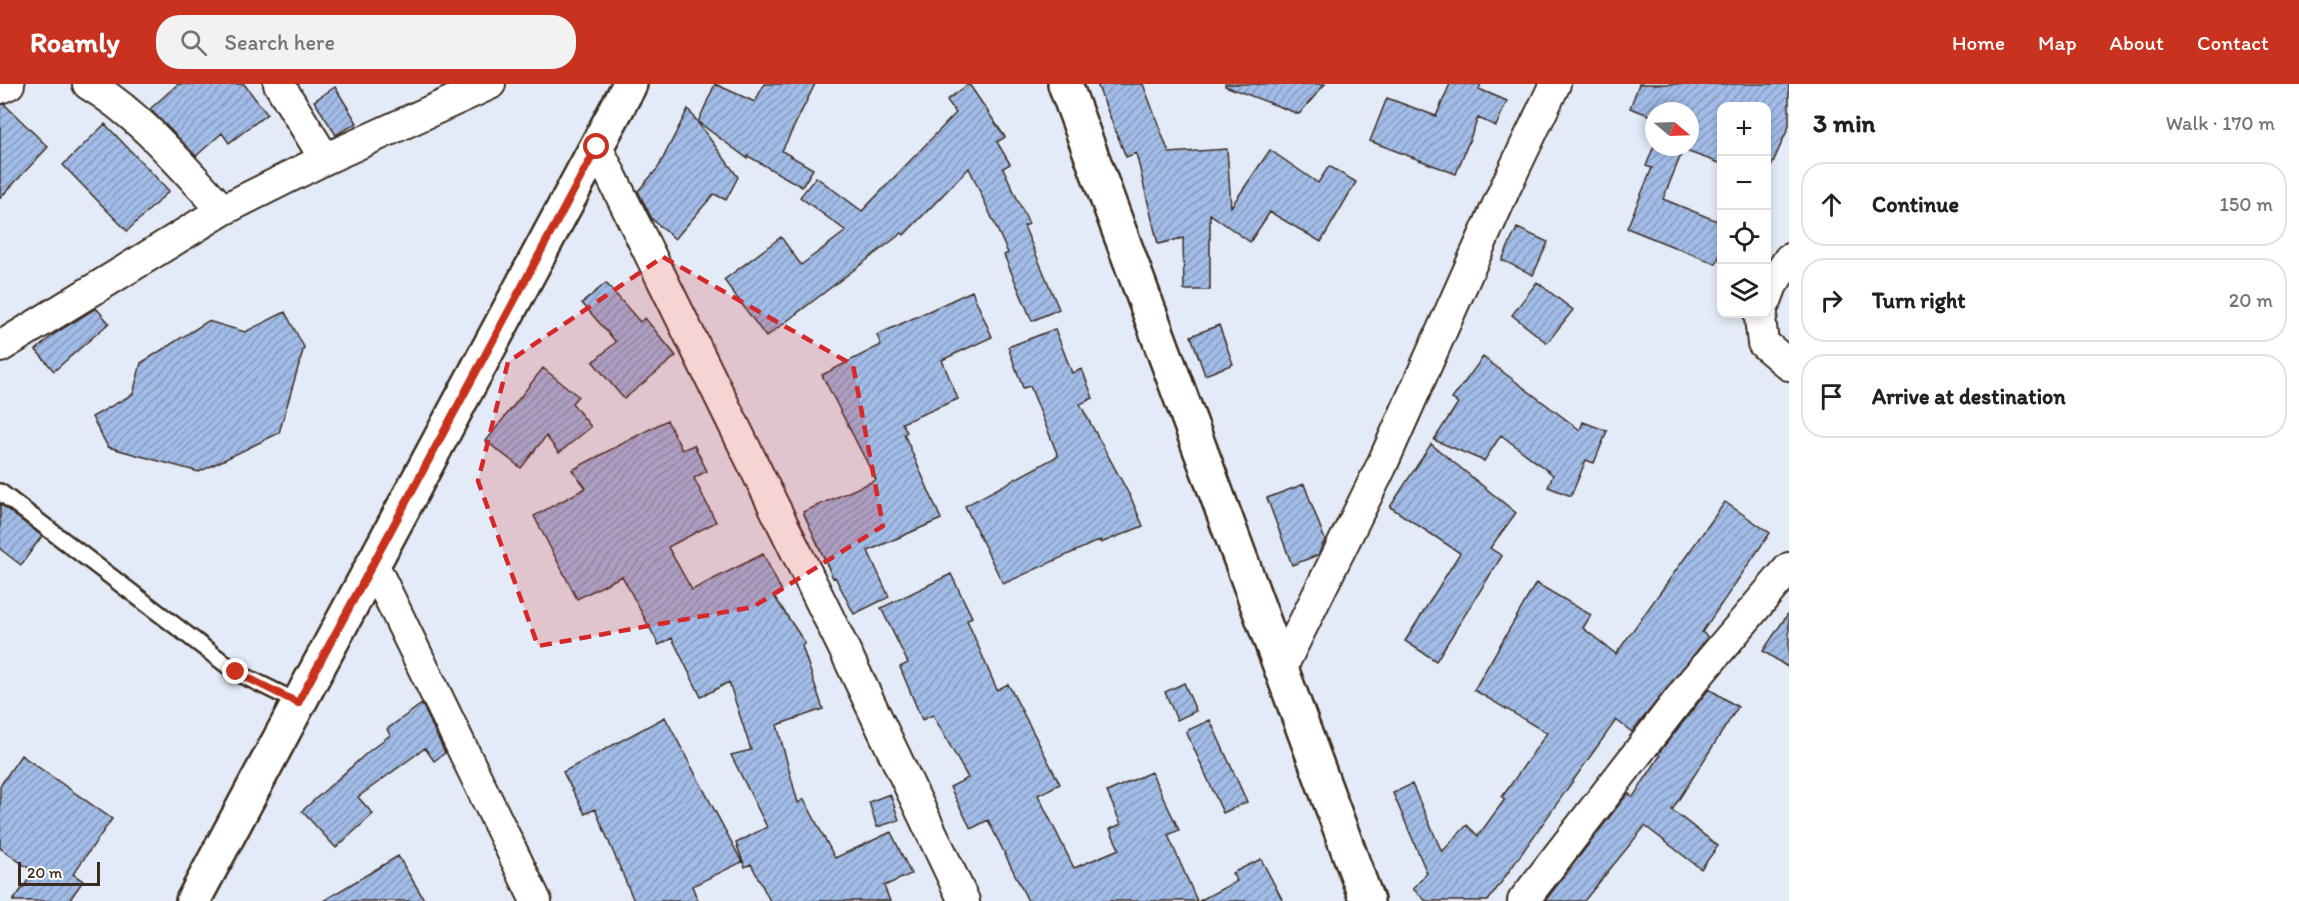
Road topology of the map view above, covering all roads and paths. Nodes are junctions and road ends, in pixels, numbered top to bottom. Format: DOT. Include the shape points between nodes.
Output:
graph roads {
  1 [pos="9,84"];
  2 [pos="88,84"];
  3 [pos="279,84"];
  4 [pos="490,84"];
  5 [pos="630,84"];
  6 [pos="1065,84"];
  7 [pos="1555,84"];
  8 [pos="0,88"];
  9 [pos="597,147"];
  10 [pos="325,159"];
  11 [pos="223,210"];
  12 [pos="1789,259"];
  13 [pos="1771,288"];
  14 [pos="1760,318"];
  15 [pos="0,347"];
  16 [pos="1789,365"];
  17 [pos="0,492"];
  18 [pos="373,564"];
  19 [pos="1789,568"];
  20 [pos="1281,669"];
  21 [pos="298,703"];
  22 [pos="193,901"];
  23 [pos="536,901"];
  24 [pos="964,901"];
  25 [pos="1367,901"];
  26 [pos="1523,901"];
  1 -- 8 [label="street"];
  2 -- 11 [label="street" via="139,123"];
  3 -- 10 [label="street"];
  4 -- 10 [label="street"];
  5 -- 9 [label="street"];
  6 -- 20 [label="street"];
  7 -- 20 [label="street" via="1382,467"];
  9 -- 18 [label="street"];
  9 -- 24 [label="street"];
  10 -- 11 [label="street"];
  11 -- 15 [label="street"];
  12 -- 13 [label="street"];
  14 -- 16 [label="street" via="1763,343"];
  17 -- 21 [label="lane" via="236,672"];
  18 -- 21 [label="street"];
  18 -- 23 [label="street"];
  19 -- 26 [label="street" via="1694,680"];
  20 -- 25 [label="street"];
  21 -- 22 [label="street"];
}
